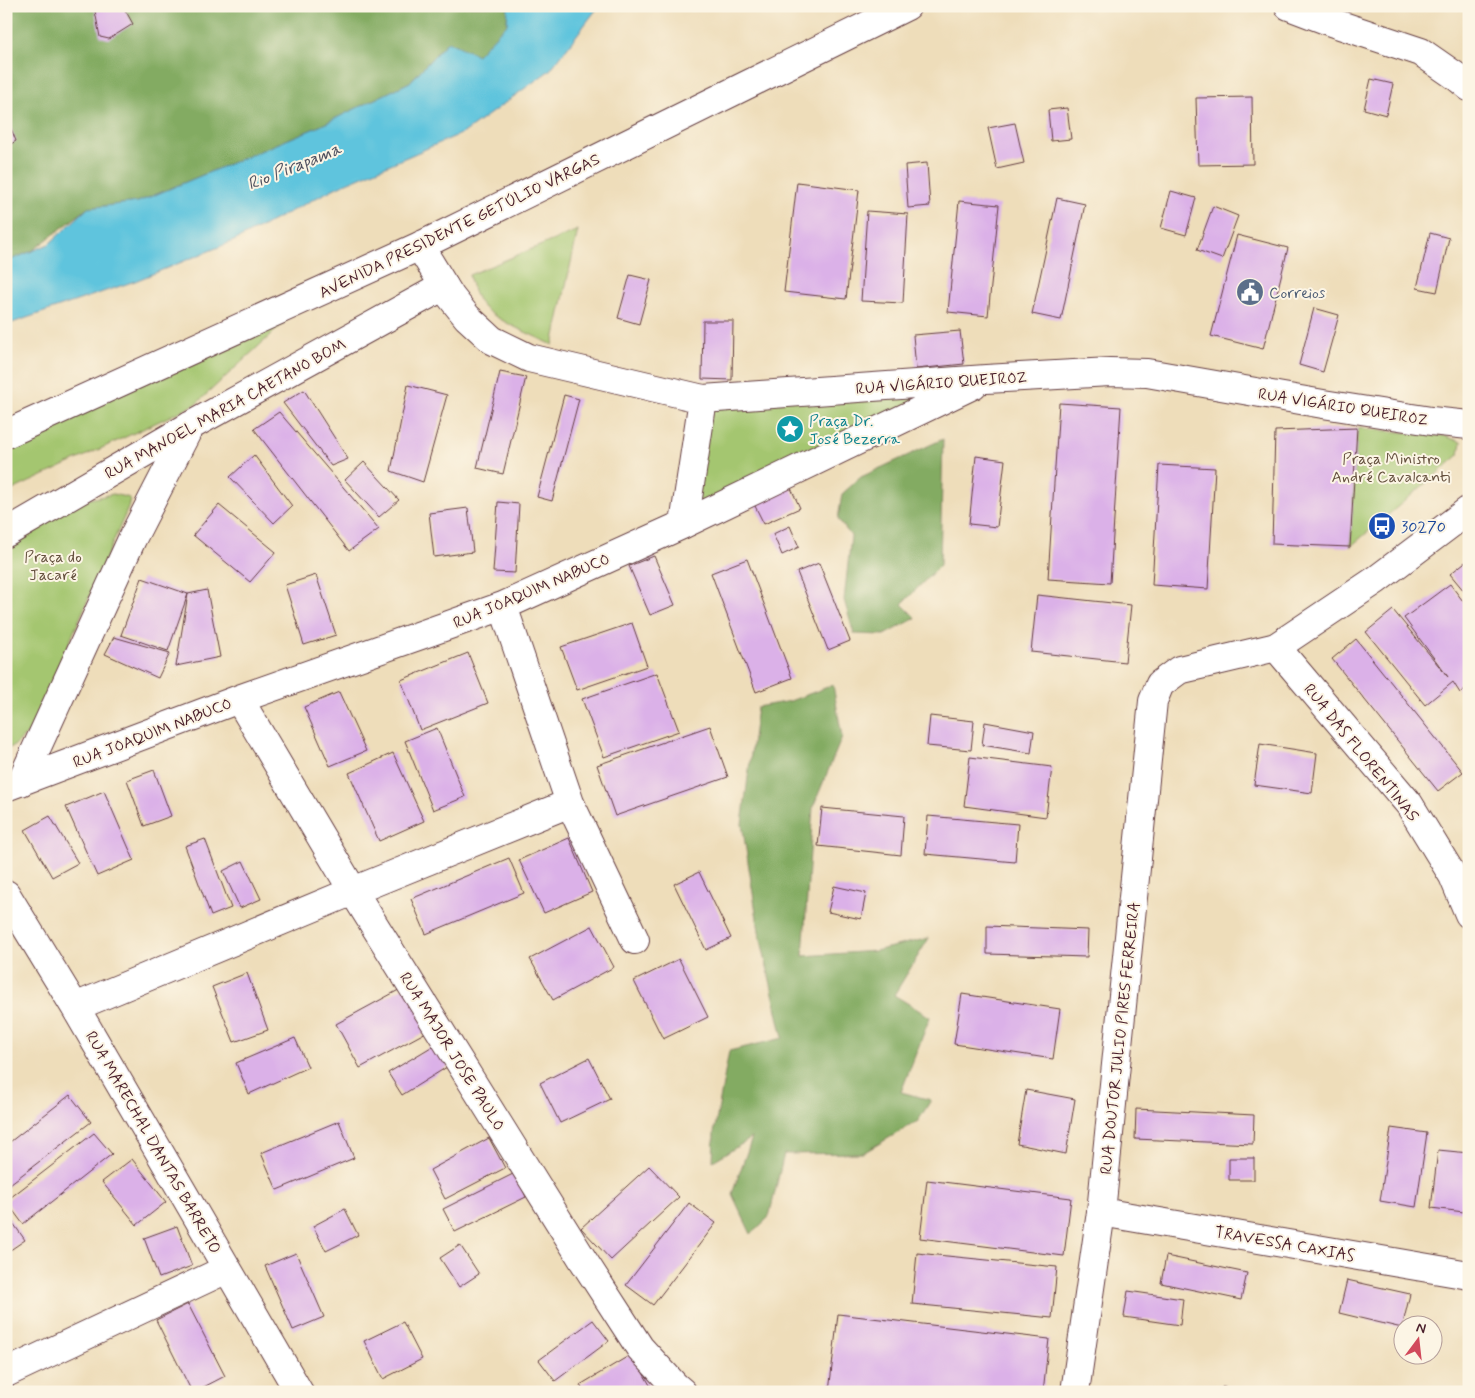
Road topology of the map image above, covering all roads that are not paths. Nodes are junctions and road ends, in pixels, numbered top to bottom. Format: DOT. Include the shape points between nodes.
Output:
graph roads {
  1 [pos="907,6"];
  2 [pos="1289,6"];
  3 [pos="1469,87"];
  4 [pos="422,245"];
  5 [pos="444,286"];
  6 [pos="986,379"];
  7 [pos="703,399"];
  8 [pos="1469,425"];
  9 [pos="190,426"];
  10 [pos="6,434"];
  11 [pos="1469,510"];
  12 [pos="684,524"];
  13 [pos="6,533"];
  14 [pos="503,606"];
  15 [pos="1276,647"];
  16 [pos="239,699"];
  17 [pos="14,784"];
  18 [pos="570,803"];
  19 [pos="353,891"];
  20 [pos="6,894"];
  21 [pos="1469,914"];
  22 [pos="635,940"];
  23 [pos="75,1008"];
  24 [pos="1101,1212"];
  25 [pos="227,1269"];
  26 [pos="1469,1275"];
  27 [pos="6,1373"];
  28 [pos="299,1392"];
  29 [pos="682,1392"];
  30 [pos="1075,1392"];
  1 -- 4 [label="street, AVENIDA PRESIDENTE GETÚLIO VARGAS"];
  2 -- 3 [label="street" via="1421,52"];
  4 -- 5 [label="street, RUA VIGÁRIO QUEIROZ" via="425,256"];
  4 -- 10 [label="street, AVENIDA PRESIDENTE GETÚLIO VARGAS"];
  5 -- 7 [label="street, RUA VIGÁRIO QUEIROZ" via="467,317 492,340 529,358"];
  5 -- 9 [label="street, RUA MANOEL MARIA CAETANO BOM"];
  6 -- 7 [label="street, RUA VIGÁRIO QUEIROZ"];
  6 -- 8 [label="street, RUA VIGÁRIO QUEIROZ" via="1147,372 1332,406"];
  6 -- 12 [label="street, RUA JOAQUIM NABUCO"];
  7 -- 12 [label="street"];
  9 -- 13 [label="street, RUA MANOEL MARIA CAETANO BOM"];
  9 -- 17 [label="street"];
  11 -- 15 [label="street" via="1376,580"];
  12 -- 14 [label="street, RUA JOAQUIM NABUCO"];
  14 -- 16 [label="street, RUA JOAQUIM NABUCO"];
  14 -- 18 [label="street"];
  15 -- 21 [label="street, RUA DAS FLORENTINAS" via="1409,804 1453,876"];
  15 -- 24 [label="street, RUA DOUTOR JULIO PIRES FERREIRA" via="1178,670 1160,684 1154,701"];
  16 -- 17 [label="street, RUA JOAQUIM NABUCO"];
  16 -- 19 [label="street, RUA MAJOR JOSE PAULO"];
  18 -- 19 [label="street"];
  18 -- 22 [label="street"];
  19 -- 23 [label="street"];
  19 -- 29 [label="street, RUA MAJOR JOSE PAULO" via="640,1348"];
  20 -- 23 [label="street, RUA MARECHAL DANTAS BARRETO"];
  23 -- 25 [label="street, RUA MARECHAL DANTAS BARRETO"];
  24 -- 26 [label="street, TRAVESSA CAXIAS"];
  24 -- 30 [label="street, RUA DOUTOR JULIO PIRES FERREIRA"];
  25 -- 27 [label="street"];
  25 -- 28 [label="street, RUA MARECHAL DANTAS BARRETO"];
}
